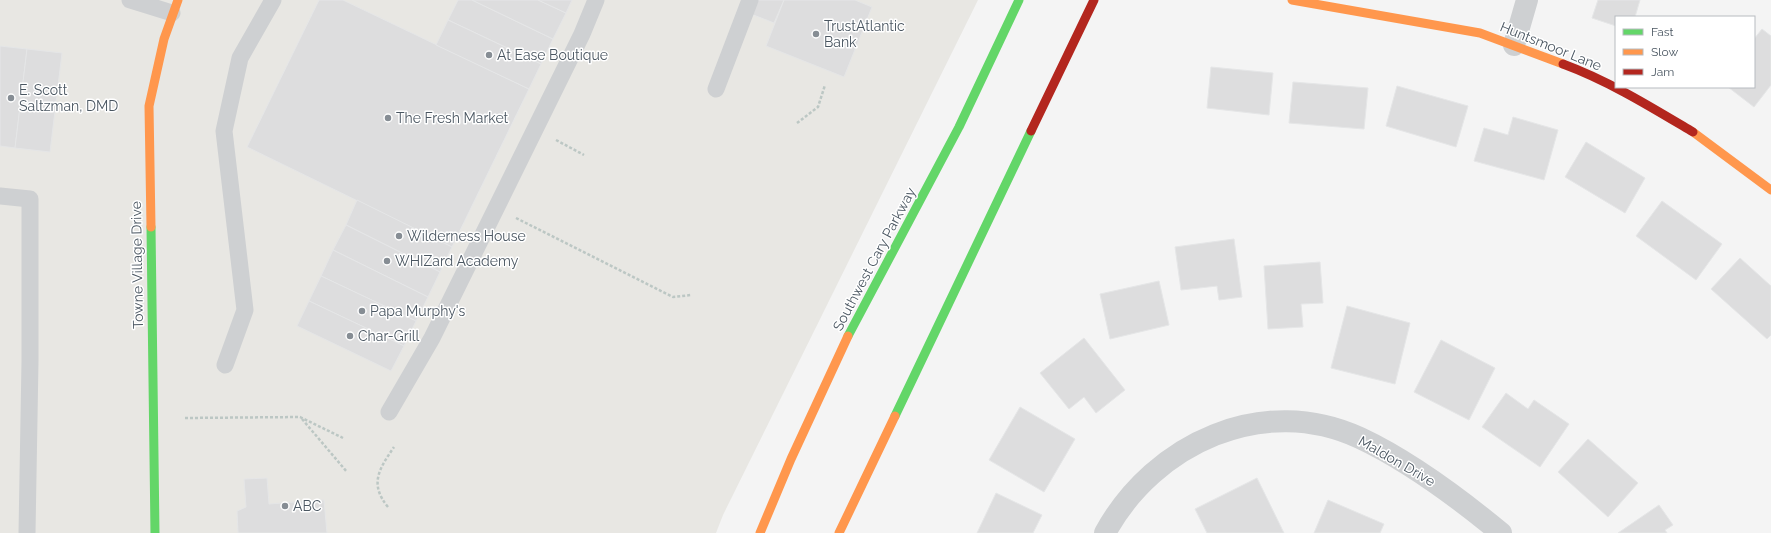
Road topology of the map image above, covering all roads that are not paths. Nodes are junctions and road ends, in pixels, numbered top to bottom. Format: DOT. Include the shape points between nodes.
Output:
graph roads {
  1 [pos="130,0"];
  2 [pos="273,0"];
  3 [pos="596,0"];
  4 [pos="750,0"];
  5 [pos="1019,0"];
  6 [pos="1094,0"];
  7 [pos="1292,0"];
  8 [pos="1527,0"];
  9 [pos="175,6"];
  10 [pos="1514,45"];
  11 [pos="716,90"];
  12 [pos="1771,190"];
  13 [pos="0,196"];
  14 [pos="225,365"];
  15 [pos="389,412"];
  16 [pos="27,533"];
  17 [pos="155,533"];
  18 [pos="760,533"];
  19 [pos="839,533"];
  20 [pos="1105,533"];
  21 [pos="1501,533"];
  1 -- 9 [label="lane"];
  2 -- 14 [label="lane" via="240,58 224,131 245,310"];
  3 -- 15 [label="lane" via="582,34 435,331"];
  4 -- 11 [label="lane"];
  5 -- 18 [label="main road, Southwest Cary Parkway" via="960,127 850,333 791,459"];
  6 -- 19 [label="main road"];
  7 -- 10 [label="main road, Huntsmoor Lane" via="1480,33"];
  8 -- 10 [label="street"];
  9 -- 17 [label="main road, Towne Village Drive" via="161,50 149,106"];
  10 -- 12 [label="main road, Huntsmoor Lane" via="1579,70 1641,101 1696,134"];
  13 -- 16 [label="lane" via="30,199"];
  20 -- 21 [label="street, Maldon Drive" via="1149,476 1169,459 1214,434 1272,422 1328,427 1360,438 1440,487"];
}
